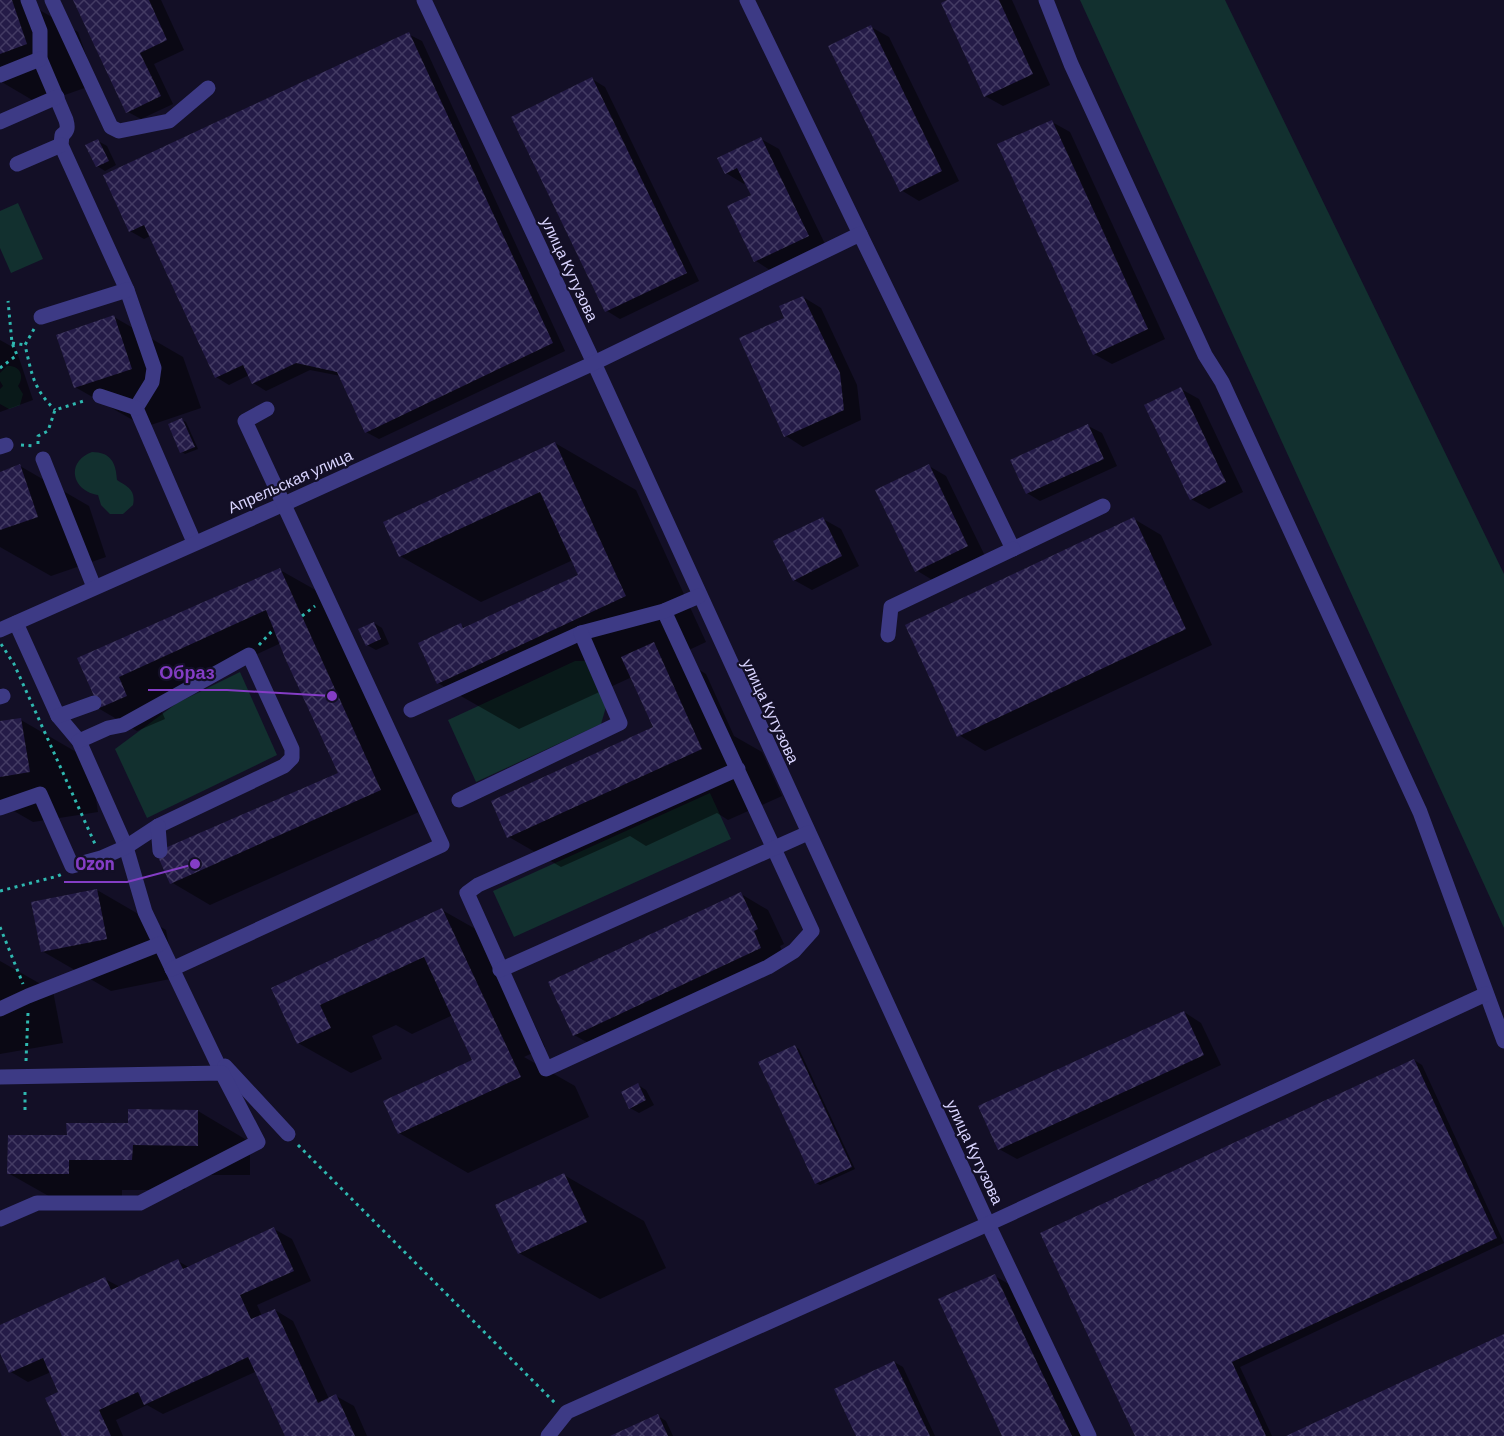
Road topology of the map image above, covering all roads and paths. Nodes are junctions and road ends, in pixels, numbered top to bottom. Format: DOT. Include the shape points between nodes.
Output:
graph roads {
  1 [pos="28,0"];
  2 [pos="52,0"];
  3 [pos="423,0"];
  4 [pos="747,0"];
  5 [pos="1046,0"];
  6 [pos="40,59"];
  7 [pos="0,75"];
  8 [pos="208,88"];
  9 [pos="57,97"];
  10 [pos="0,122"];
  11 [pos="61,145"];
  12 [pos="17,164"];
  13 [pos="860,234"];
  14 [pos="127,290"];
  15 [pos="8,301"];
  16 [pos="41,317"];
  17 [pos="12,343"];
  18 [pos="25,345"];
  19 [pos="594,363"];
  20 [pos="0,368"];
  21 [pos="100,396"];
  22 [pos="136,408"];
  23 [pos="267,409"];
  24 [pos="55,410"];
  25 [pos="3,446"];
  26 [pos="40,453"];
  27 [pos="284,504"];
  28 [pos="1103,506"];
  29 [pos="194,542"];
  30 [pos="1013,549"];
  31 [pos="94,587"];
  32 [pos="699,596"];
  33 [pos="664,611"];
  34 [pos="15,623"];
  35 [pos="274,629"];
  36 [pos="0,630"];
  37 [pos="581,633"];
  38 [pos="888,635"];
  39 [pos="0,643"];
  40 [pos="249,655"];
  41 [pos="94,703"];
  42 [pos="411,710"];
  43 [pos="58,716"];
  44 [pos="79,741"];
  45 [pos="738,769"];
  46 [pos="459,800"];
  47 [pos="0,808"];
  48 [pos="158,826"];
  49 [pos="808,833"];
  50 [pos="126,847"];
  51 [pos="775,849"];
  52 [pos="160,851"];
  53 [pos="101,858"];
  54 [pos="72,866"];
  55 [pos="0,891"];
  56 [pos="0,927"];
  57 [pos="160,944"];
  58 [pos="172,969"];
  59 [pos="500,970"];
  60 [pos="1486,994"];
  61 [pos="28,996"];
  62 [pos="0,1009"];
  63 [pos="1504,1041"];
  64 [pos="210,1050"];
  65 [pos="222,1073"];
  66 [pos="0,1077"];
  67 [pos="26,1077"];
  68 [pos="25,1110"];
  69 [pos="288,1134"];
  70 [pos="0,1219"];
  71 [pos="988,1224"];
  72 [pos="567,1412"];
  73 [pos="548,1436"];
  74 [pos="1089,1436"];
  1 -- 6 [label="street" via="40,31"];
  2 -- 8 [label="street" via="111,127 119,131 169,121"];
  3 -- 19 [label="street, улица Кутузова"];
  4 -- 13 [label="street"];
  5 -- 60 [label="street" via="1071,64 1200,345 1222,382 1420,812"];
  6 -- 7 [label="street"];
  6 -- 9 [label="street"];
  9 -- 10 [label="street"];
  9 -- 11 [label="street" via="68,127"];
  11 -- 12 [label="street"];
  11 -- 14 [label="street"];
  13 -- 19 [label="street, Апрельская улица"];
  13 -- 30 [label="street"];
  14 -- 16 [label="street"];
  14 -- 22 [label="street" via="154,368 152,382"];
  15 -- 17 [label="path"];
  16 -- 18 [label="path"];
  17 -- 18 [label="path"];
  17 -- 20 [label="path" via="17,355"];
  18 -- 24 [label="path" via="40,395"];
  19 -- 27 [label="street, Апрельская улица"];
  19 -- 32 [label="street, улица Кутузова"];
  21 -- 22 [label="street"];
  21 -- 24 [label="path"];
  22 -- 29 [label="street"];
  23 -- 27 [label="street" via="245,421"];
  24 -- 26 [label="path" via="48,431 38,436"];
  25 -- 26 [label="path"];
  26 -- 31 [label="street"];
  27 -- 29 [label="street, Апрельская улица"];
  27 -- 58 [label="street" via="442,845"];
  28 -- 30 [label="street"];
  29 -- 31 [label="street, Апрельская улица"];
  30 -- 38 [label="street" via="891,607"];
  31 -- 34 [label="street, Апрельская улица"];
  32 -- 33 [label="street"];
  32 -- 49 [label="street, улица Кутузова"];
  33 -- 37 [label="street"];
  33 -- 45 [label="street"];
  34 -- 36 [label="street, Апрельская улица"];
  34 -- 43 [label="street"];
  35 -- 40 [label="path"];
  37 -- 42 [label="street"];
  37 -- 46 [label="street" via="620,723"];
  39 -- 53 [label="path" via="14,664"];
  40 -- 44 [label="street" via="123,725"];
  40 -- 48 [label="street" via="292,749 292,758 284,766"];
  41 -- 43 [label="street"];
  43 -- 44 [label="street"];
  44 -- 50 [label="street"];
  45 -- 51 [label="street"];
  45 -- 59 [label="street" via="466,893"];
  47 -- 54 [label="street" via="40,794"];
  48 -- 50 [label="street"];
  48 -- 52 [label="street"];
  49 -- 51 [label="street"];
  49 -- 71 [label="street, улица Кутузова"];
  50 -- 53 [label="street"];
  50 -- 57 [label="street" via="145,912"];
  51 -- 59 [label="street"];
  51 -- 59 [label="street" via="812,931 794,951 768,968 546,1069"];
  53 -- 54 [label="street"];
  54 -- 55 [label="path" via="58,876"];
  56 -- 61 [label="path"];
  57 -- 58 [label="street"];
  57 -- 61 [label="street"];
  58 -- 64 [label="street"];
  60 -- 63 [label="street"];
  60 -- 71 [label="street"];
  61 -- 62 [label="street"];
  61 -- 67 [label="path"];
  64 -- 65 [label="street"];
  64 -- 69 [label="street"];
  65 -- 67 [label="street"];
  65 -- 70 [label="street" via="258,1142 140,1203 37,1203"];
  66 -- 67 [label="street"];
  67 -- 68 [label="path"];
  69 -- 72 [label="path"];
  71 -- 72 [label="street"];
  71 -- 74 [label="street, улица Кутузова"];
  72 -- 73 [label="street"];
}
